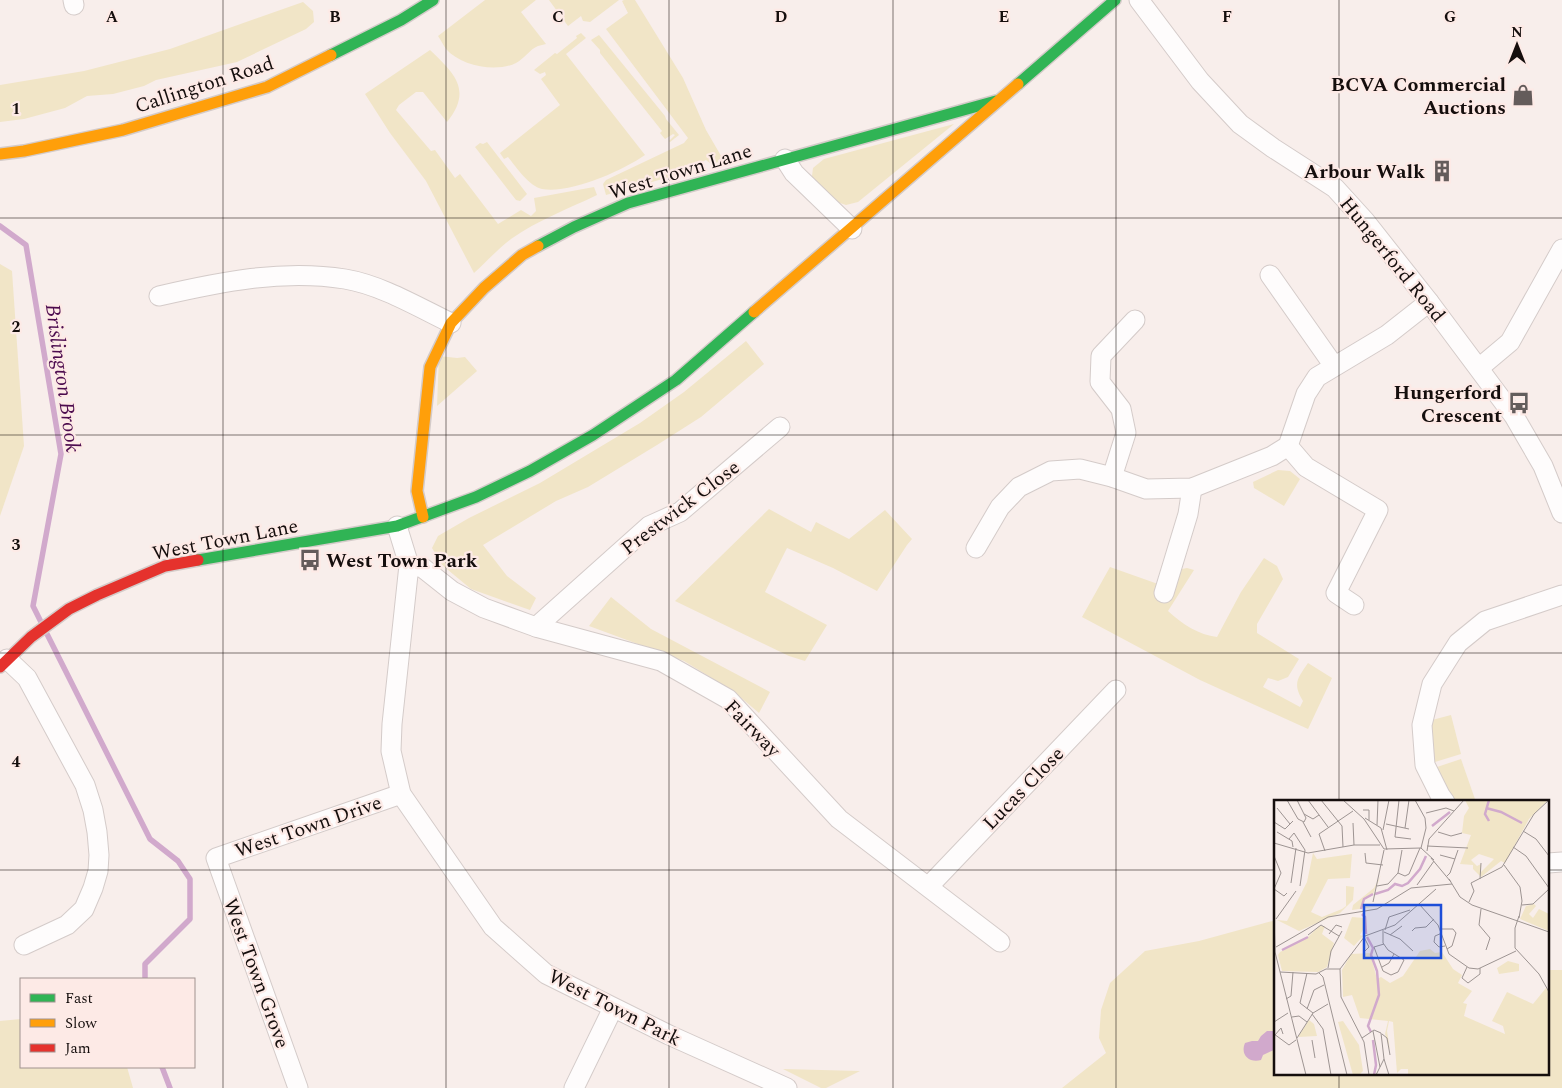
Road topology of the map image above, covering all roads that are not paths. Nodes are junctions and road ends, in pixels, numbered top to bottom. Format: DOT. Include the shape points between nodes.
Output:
graph roads {
  1 [pos="433,0"];
  2 [pos="1115,0"];
  3 [pos="1138,0"];
  4 [pos="999,101"];
  5 [pos="0,154"];
  6 [pos="785,159"];
  7 [pos="852,230"];
  8 [pos="1562,249"];
  9 [pos="1270,275"];
  10 [pos="159,296"];
  11 [pos="1429,302"];
  12 [pos="1135,320"];
  13 [pos="451,323"];
  14 [pos="1334,366"];
  15 [pos="1479,368"];
  16 [pos="780,427"];
  17 [pos="1288,446"];
  18 [pos="1112,477"];
  19 [pos="1192,488"];
  20 [pos="1561,507"];
  21 [pos="423,517"];
  22 [pos="397,526"];
  23 [pos="976,548"];
  24 [pos="409,565"];
  25 [pos="1164,593"];
  26 [pos="1562,595"];
  27 [pos="1354,605"];
  28 [pos="536,627"];
  29 [pos="4,663"];
  30 [pos="1116,690"];
  31 [pos="401,794"];
  32 [pos="1444,800"];
  33 [pos="216,858"];
  34 [pos="929,886"];
  35 [pos="1000,942"];
  36 [pos="24,945"];
  37 [pos="613,1008"];
  38 [pos="298,1088"];
  39 [pos="574,1088"];
  40 [pos="787,1088"];
  1 -- 5 [label="main road, Callington Road" via="267,87 123,130"];
  2 -- 4 [label="main road, West Town Lane"];
  3 -- 11 [label="street, Hungerford Road" via="1200,81 1240,124 1335,188"];
  4 -- 6 [label="main road, West Town Lane"];
  4 -- 7 [label="main road, West Town Lane"];
  6 -- 7 [label="street" via="794,173"];
  6 -- 13 [label="main road, West Town Lane" via="628,203 574,227 522,255"];
  7 -- 21 [label="main road, West Town Lane" via="676,380 646,401 530,471 476,497"];
  8 -- 15 [label="street" via="1510,342"];
  9 -- 14 [label="street"];
  10 -- 13 [label="street" via="214,283 284,275 346,279 394,294"];
  11 -- 14 [label="street" via="1387,335"];
  11 -- 15 [label="street, Hungerford Road"];
  12 -- 18 [label="street" via="1101,356 1100,382 1122,409 1126,433"];
  13 -- 21 [label="main road, West Town Lane" via="430,367 418,491"];
  14 -- 17 [label="street" via="1316,377 1306,394"];
  15 -- 20 [label="street, Hungerford Road" via="1543,466"];
  16 -- 28 [label="street, Prestwick Close" via="680,512 649,526"];
  17 -- 19 [label="street" via="1272,456"];
  17 -- 27 [label="street" via="1306,467 1378,510 1336,593"];
  18 -- 19 [label="street" via="1146,489"];
  18 -- 23 [label="street" via="1080,469 1051,471 1019,487 1000,507"];
  19 -- 25 [label="street" via="1188,514"];
  21 -- 22 [label="main road, West Town Lane"];
  22 -- 24 [label="street, West Town Park"];
  22 -- 29 [label="main road, West Town Lane" via="165,566 69,609 31,637"];
  24 -- 28 [label="street, Fairway" via="424,568 452,591 484,608"];
  24 -- 31 [label="street, West Town Park" via="391,751"];
  26 -- 32 [label="street" via="1486,620 1458,643 1432,684 1422,724 1424,765"];
  28 -- 34 [label="street, Fairway" via="661,661 728,699 839,820"];
  29 -- 36 [label="street" via="27,678 85,785 93,810 99,855 98,872 84,910 67,925"];
  30 -- 34 [label="street, Lucas Close"];
  31 -- 33 [label="street, West Town Drive"];
  31 -- 37 [label="street, West Town Park" via="493,927 546,974"];
  33 -- 38 [label="street, West Town Grove"];
  34 -- 35 [label="street, Fairway"];
  37 -- 39 [label="street"];
  37 -- 40 [label="street, West Town Park"];
}
